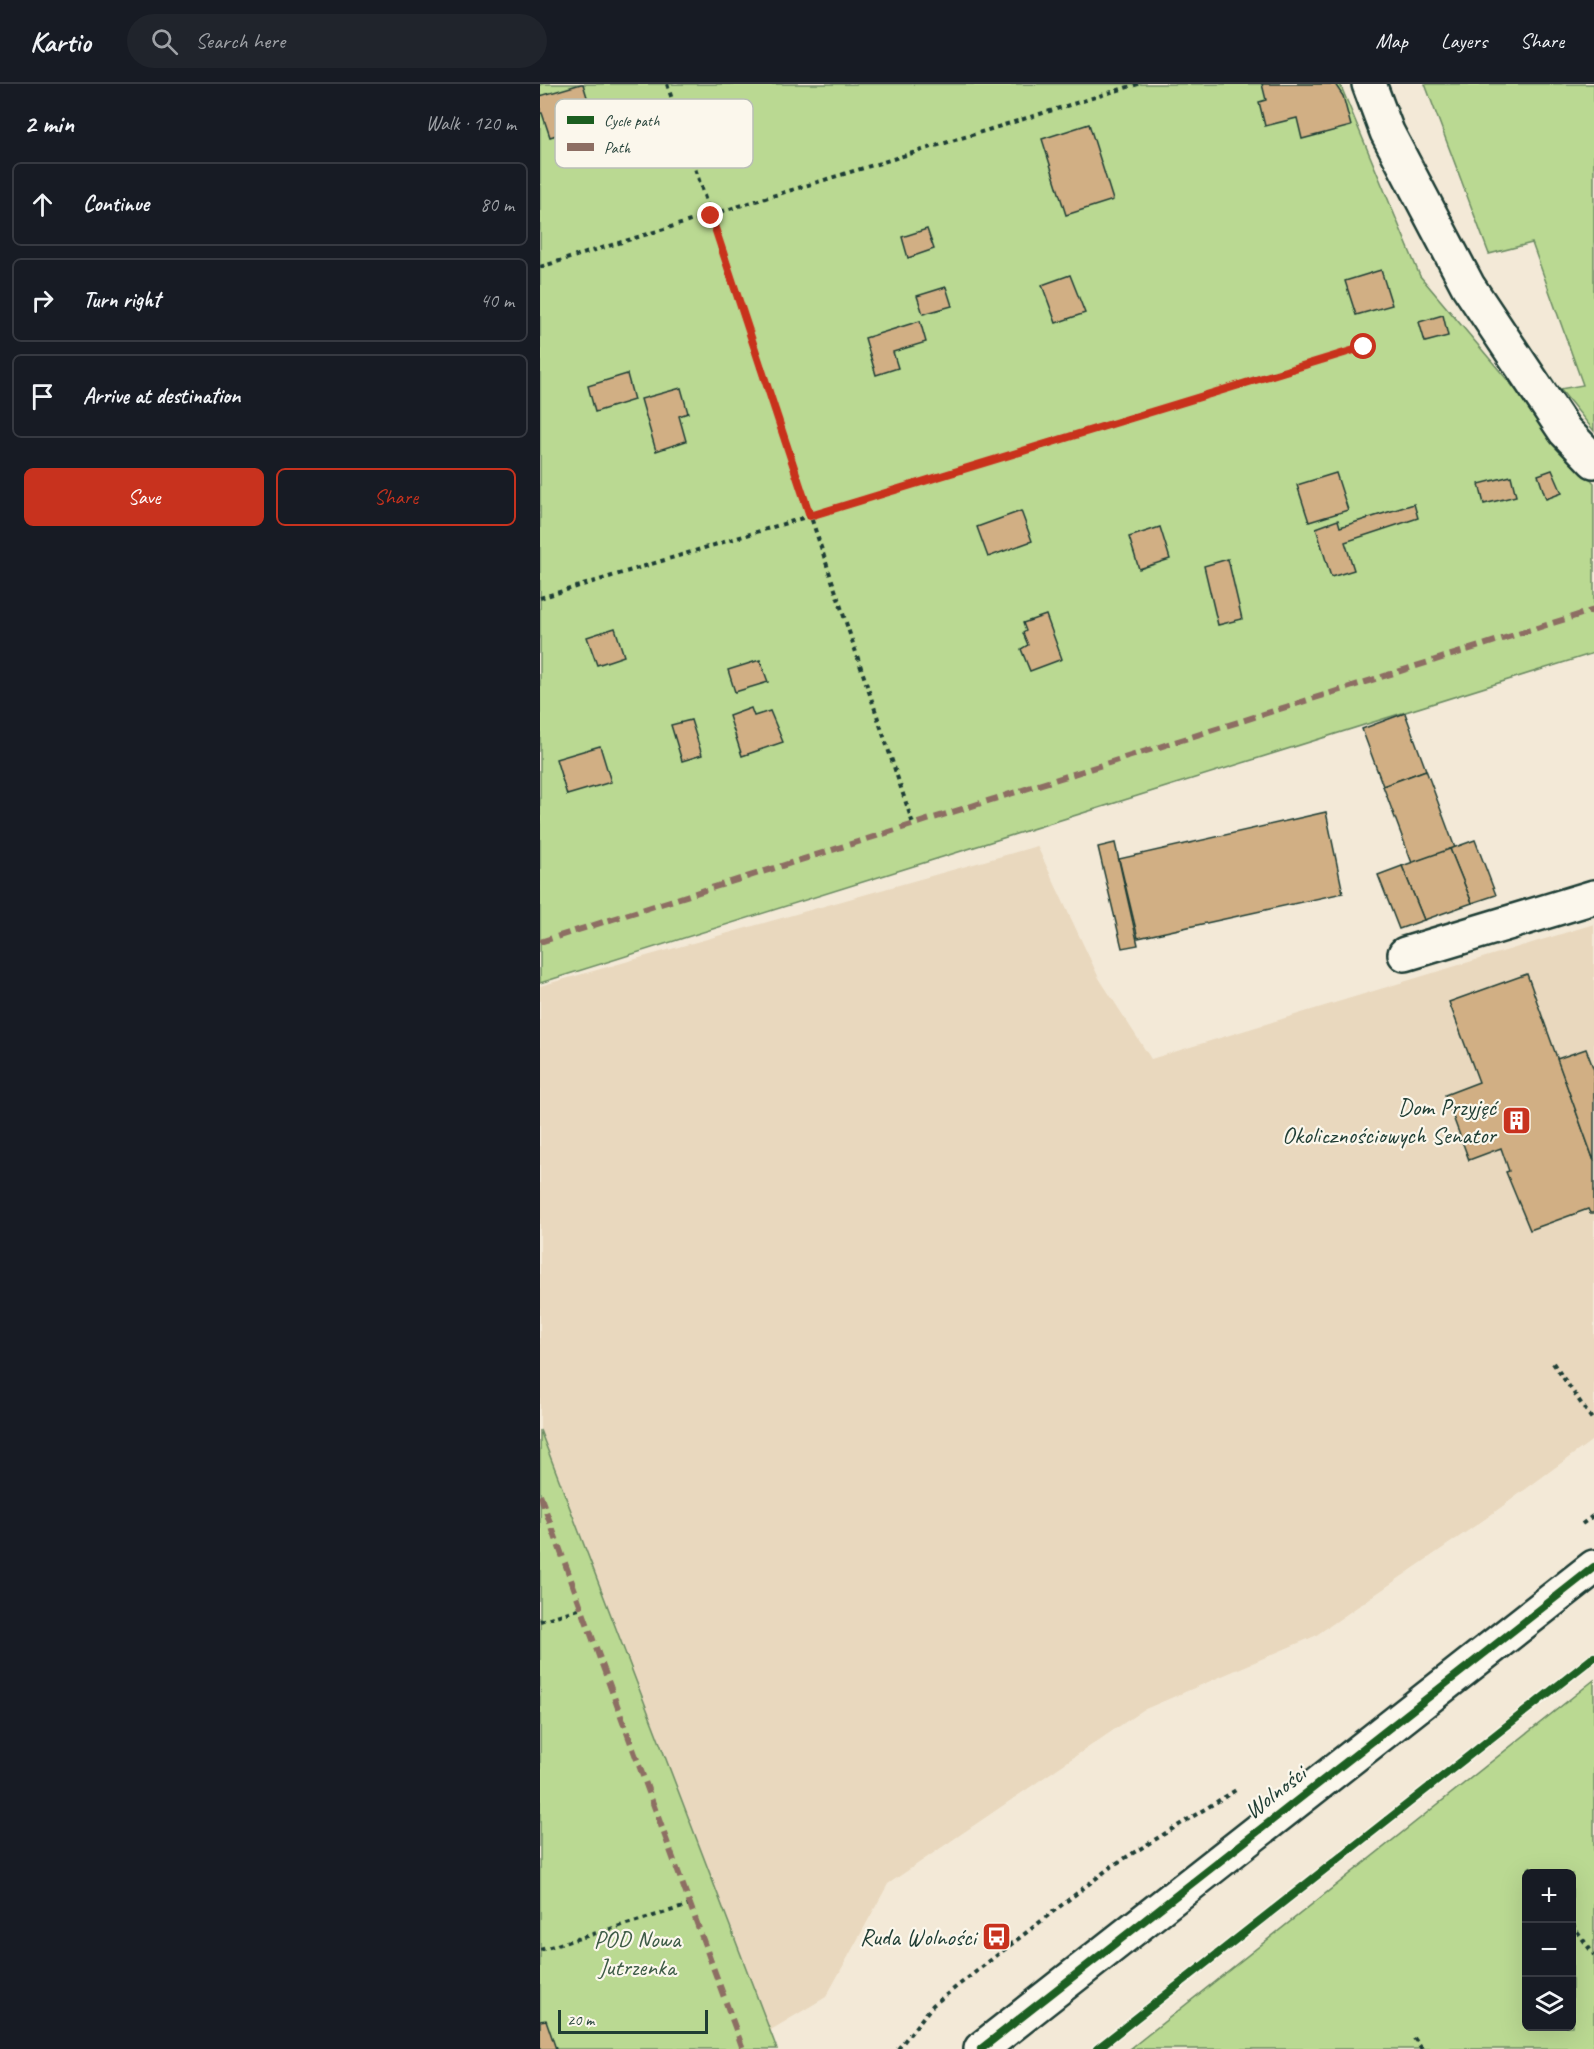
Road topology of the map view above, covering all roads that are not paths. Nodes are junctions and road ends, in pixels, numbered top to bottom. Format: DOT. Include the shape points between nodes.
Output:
graph roads {
  1 [pos="1369,84"];
  2 [pos="1594,461"];
  3 [pos="1594,897"];
  4 [pos="1405,954"];
  5 [pos="1594,1567"];
  6 [pos="981,2049"];
  1 -- 2 [label="street" via="1387,132 1468,286 1565,431"];
  3 -- 4 [label="street"];
  5 -- 6 [label="street, Wolności"];
}
